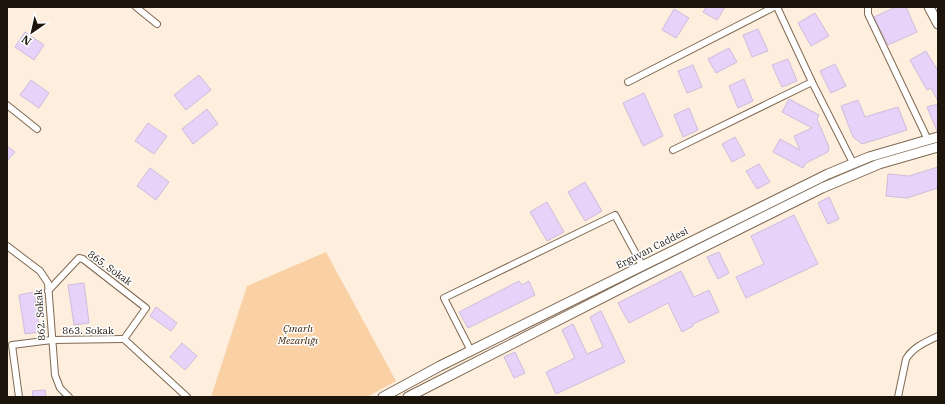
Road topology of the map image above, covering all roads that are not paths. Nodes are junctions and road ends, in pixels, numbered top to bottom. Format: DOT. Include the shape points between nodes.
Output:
graph roads {
  1 [pos="136,7"];
  2 [pos="775,7"];
  3 [pos="868,7"];
  4 [pos="929,7"];
  5 [pos="157,24"];
  6 [pos="938,24"];
  7 [pos="628,82"];
  8 [pos="812,82"];
  9 [pos="7,105"];
  10 [pos="37,129"];
  11 [pos="938,137"];
  12 [pos="928,140"];
  13 [pos="938,147"];
  14 [pos="673,150"];
  15 [pos="853,164"];
  16 [pos="7,246"];
  17 [pos="642,265"];
  18 [pos="48,292"];
  19 [pos="938,336"];
  20 [pos="124,339"];
  21 [pos="52,340"];
  22 [pos="471,351"];
  23 [pos="18,397"];
  24 [pos="68,397"];
  25 [pos="187,397"];
  26 [pos="383,397"];
  27 [pos="408,397"];
  28 [pos="898,397"];
  1 -- 5 [label="street"];
  2 -- 7 [label="street"];
  2 -- 8 [label="street"];
  3 -- 12 [label="street" via="868,14"];
  4 -- 6 [label="street"];
  8 -- 14 [label="street"];
  8 -- 15 [label="street"];
  9 -- 10 [label="street"];
  11 -- 12 [label="street, Erguvan Caddesi"];
  12 -- 15 [label="street, Erguvan Caddesi"];
  13 -- 27 [label="street" via="879,164 822,188"];
  15 -- 17 [label="street, Erguvan Caddesi" via="793,190"];
  16 -- 18 [label="street, 862. Sokak" via="45,277"];
  17 -- 22 [label="street, Erguvan Caddesi"];
  17 -- 22 [label="street" via="615,215 444,298"];
  18 -- 20 [label="street, 865. Sokak" via="79,258 88,262 146,308"];
  18 -- 21 [label="street, 862. Sokak"];
  19 -- 28 [label="street" via="918,346 909,354"];
  20 -- 21 [label="street, 863. Sokak"];
  20 -- 25 [label="street"];
  21 -- 23 [label="street, 863. Sokak" via="12,345"];
  21 -- 24 [label="street, 862. Sokak" via="56,382"];
  22 -- 26 [label="street, Erguvan Caddesi"];
}
